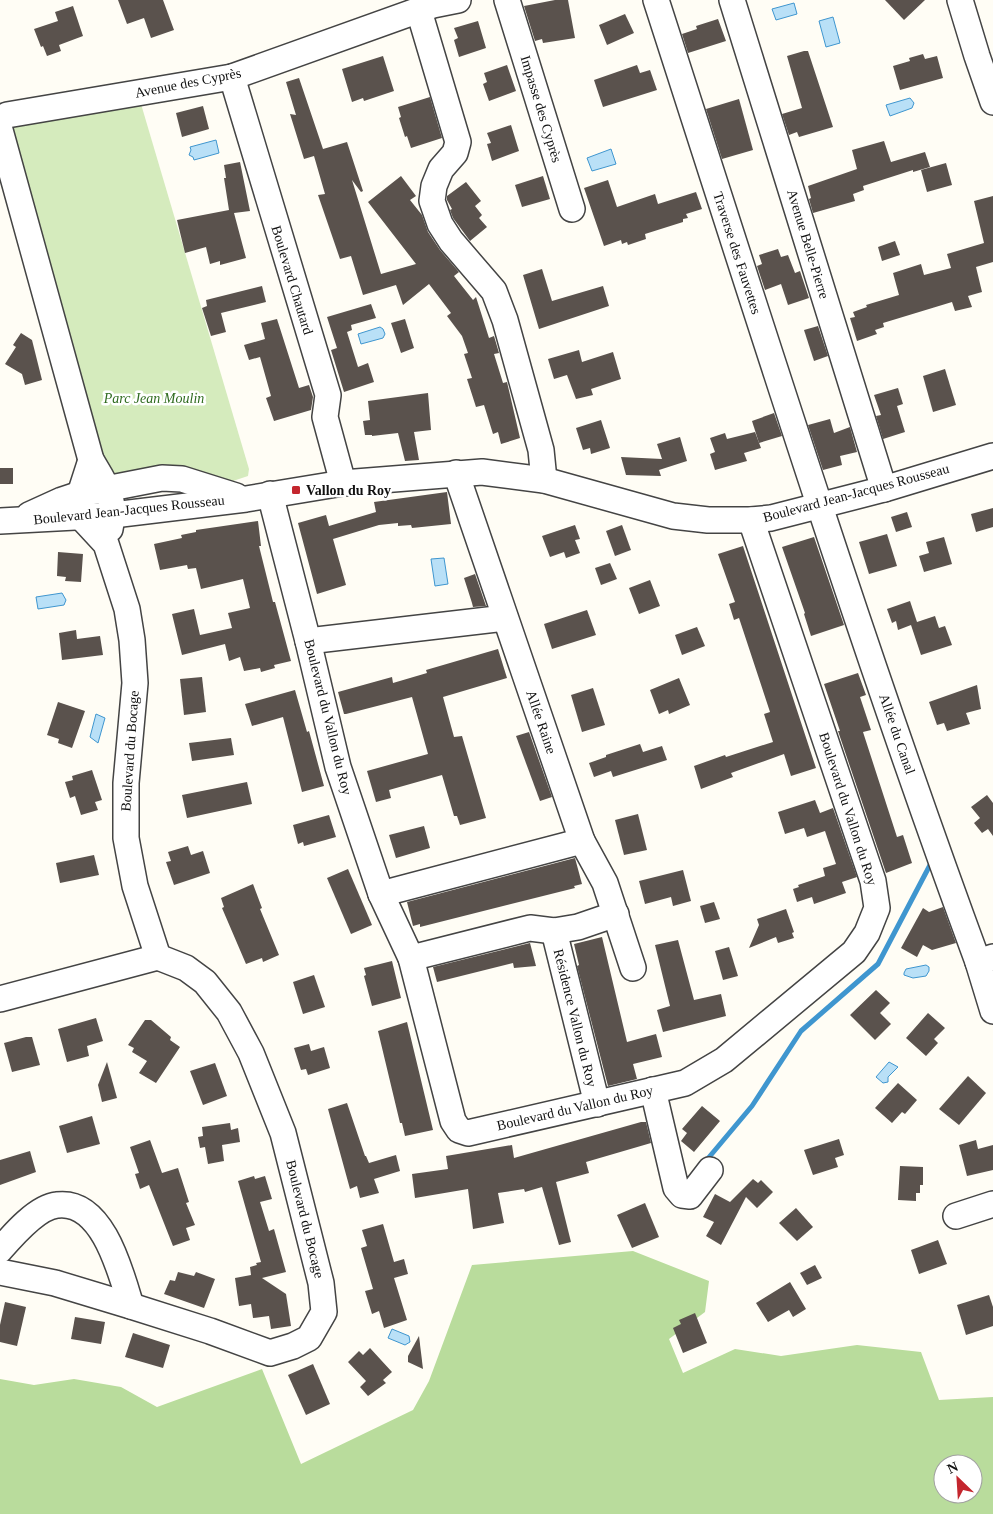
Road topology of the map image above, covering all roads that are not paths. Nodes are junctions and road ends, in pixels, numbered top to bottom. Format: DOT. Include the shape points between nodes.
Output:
graph roads {
  1 [pos="458,0"];
  2 [pos="656,0"];
  3 [pos="732,0"];
  4 [pos="960,0"];
  5 [pos="508,4"];
  6 [pos="419,11"];
  7 [pos="232,77"];
  8 [pos="993,102"];
  9 [pos="0,120"];
  10 [pos="0,130"];
  11 [pos="572,209"];
  12 [pos="993,456"];
  13 [pos="91,460"];
  14 [pos="456,473"];
  15 [pos="544,480"];
  16 [pos="343,484"];
  17 [pos="884,488"];
  18 [pos="108,489"];
  19 [pos="270,494"];
  20 [pos="246,498"];
  21 [pos="80,506"];
  22 [pos="819,506"];
  23 [pos="113,515"];
  24 [pos="752,520"];
  25 [pos="7,521"];
  26 [pos="106,544"];
  27 [pos="505,618"];
  28 [pos="308,641"];
  29 [pos="582,840"];
  30 [pos="381,894"];
  31 [pos="616,914"];
  32 [pos="554,931"];
  33 [pos="158,957"];
  34 [pos="411,958"];
  35 [pos="985,960"];
  36 [pos="633,968"];
  37 [pos="0,999"];
  38 [pos="993,1011"];
  39 [pos="652,1090"];
  40 [pos="597,1104"];
  41 [pos="710,1170"];
  42 [pos="993,1204"];
  43 [pos="956,1216"];
  44 [pos="0,1250"];
  45 [pos="0,1272"];
  46 [pos="131,1306"];
  1 -- 6 [label="street, Avenue des Cyprès"];
  2 -- 22 [label="street, Traverse des Fauvettes"];
  3 -- 17 [label="street, Avenue Belle-Pierre"];
  4 -- 8 [label="street"];
  5 -- 11 [label="street, Impasse des Cyprès"];
  6 -- 7 [label="street, Avenue des Cyprès"];
  6 -- 15 [label="street" via="458,142 455,153 441,169 432,202 440,224 494,291 542,450"];
  7 -- 9 [label="street, Avenue des Cyprès" via="7,115"];
  7 -- 16 [label="street, Boulevard Chautard" via="328,396 325,417"];
  10 -- 13 [label="street"];
  12 -- 17 [label="street, Boulevard Jean-Jacques Rousseau"];
  13 -- 18 [label="street"];
  13 -- 21 [label="street"];
  14 -- 15 [label="street, Boulevard Jean-Jacques Rousseau" via="482,472"];
  14 -- 16 [label="street, Boulevard Jean-Jacques Rousseau"];
  14 -- 27 [label="street, Allée Raine"];
  15 -- 24 [label="street, Boulevard Jean-Jacques Rousseau" via="673,516"];
  16 -- 19 [label="street, Boulevard Jean-Jacques Rousseau"];
  17 -- 22 [label="street, Boulevard Jean-Jacques Rousseau"];
  18 -- 20 [label="street, Boulevard Jean-Jacques Rousseau" via="162,478 182,479"];
  18 -- 21 [label="street, Boulevard Jean-Jacques Rousseau"];
  18 -- 23 [label="street"];
  19 -- 20 [label="street, Boulevard Jean-Jacques Rousseau"];
  19 -- 28 [label="street, Boulevard du Vallon du Roy"];
  20 -- 23 [label="street, Boulevard Jean-Jacques Rousseau"];
  21 -- 23 [label="street, Boulevard Jean-Jacques Rousseau"];
  21 -- 25 [label="street, Boulevard Jean-Jacques Rousseau"];
  21 -- 26 [label="street, Boulevard du Bocage"];
  22 -- 24 [label="street, Boulevard Jean-Jacques Rousseau"];
  22 -- 35 [label="street, Allée du Canal" via="930,832"];
  23 -- 26 [label="street"];
  24 -- 39 [label="street, Boulevard du Vallon du Roy" via="873,881 877,908 867,933 854,952 724,1060 685,1083"];
  26 -- 33 [label="street, Boulevard du Bocage" via="127,609 132,640 134,683 126,783 126,838 135,886"];
  27 -- 28 [label="street"];
  27 -- 29 [label="street, Allée Raine"];
  28 -- 30 [label="street, Boulevard du Vallon du Roy" via="338,767"];
  29 -- 30 [label="street"];
  29 -- 31 [label="street, Allée Raine" via="605,883"];
  30 -- 34 [label="street, Boulevard du Vallon du Roy"];
  31 -- 32 [label="street, Résidence Vallon du Roy"];
  31 -- 36 [label="street, Allée Raine"];
  32 -- 34 [label="street, Résidence Vallon du Roy" via="530,928"];
  32 -- 40 [label="street, Résidence Vallon du Roy"];
  33 -- 37 [label="street"];
  33 -- 46 [label="street, Boulevard du Bocage" via="186,968 205,982 229,1012 251,1053 284,1133 319,1274 324,1312 309,1338 270,1353"];
  34 -- 40 [label="street, Boulevard du Vallon du Roy" via="453,1121 459,1130 468,1133"];
  35 -- 38 [label="street, Allée du Canal"];
  39 -- 40 [label="street, Boulevard du Vallon du Roy"];
  39 -- 41 [label="street" via="676,1188 682,1195 690,1196"];
  42 -- 43 [label="street"];
  44 -- 46 [label="street" via="41,1212 57,1205 75,1207 91,1217 106,1236"];
  45 -- 46 [label="street, Boulevard du Bocage" via="55,1283"];
}
